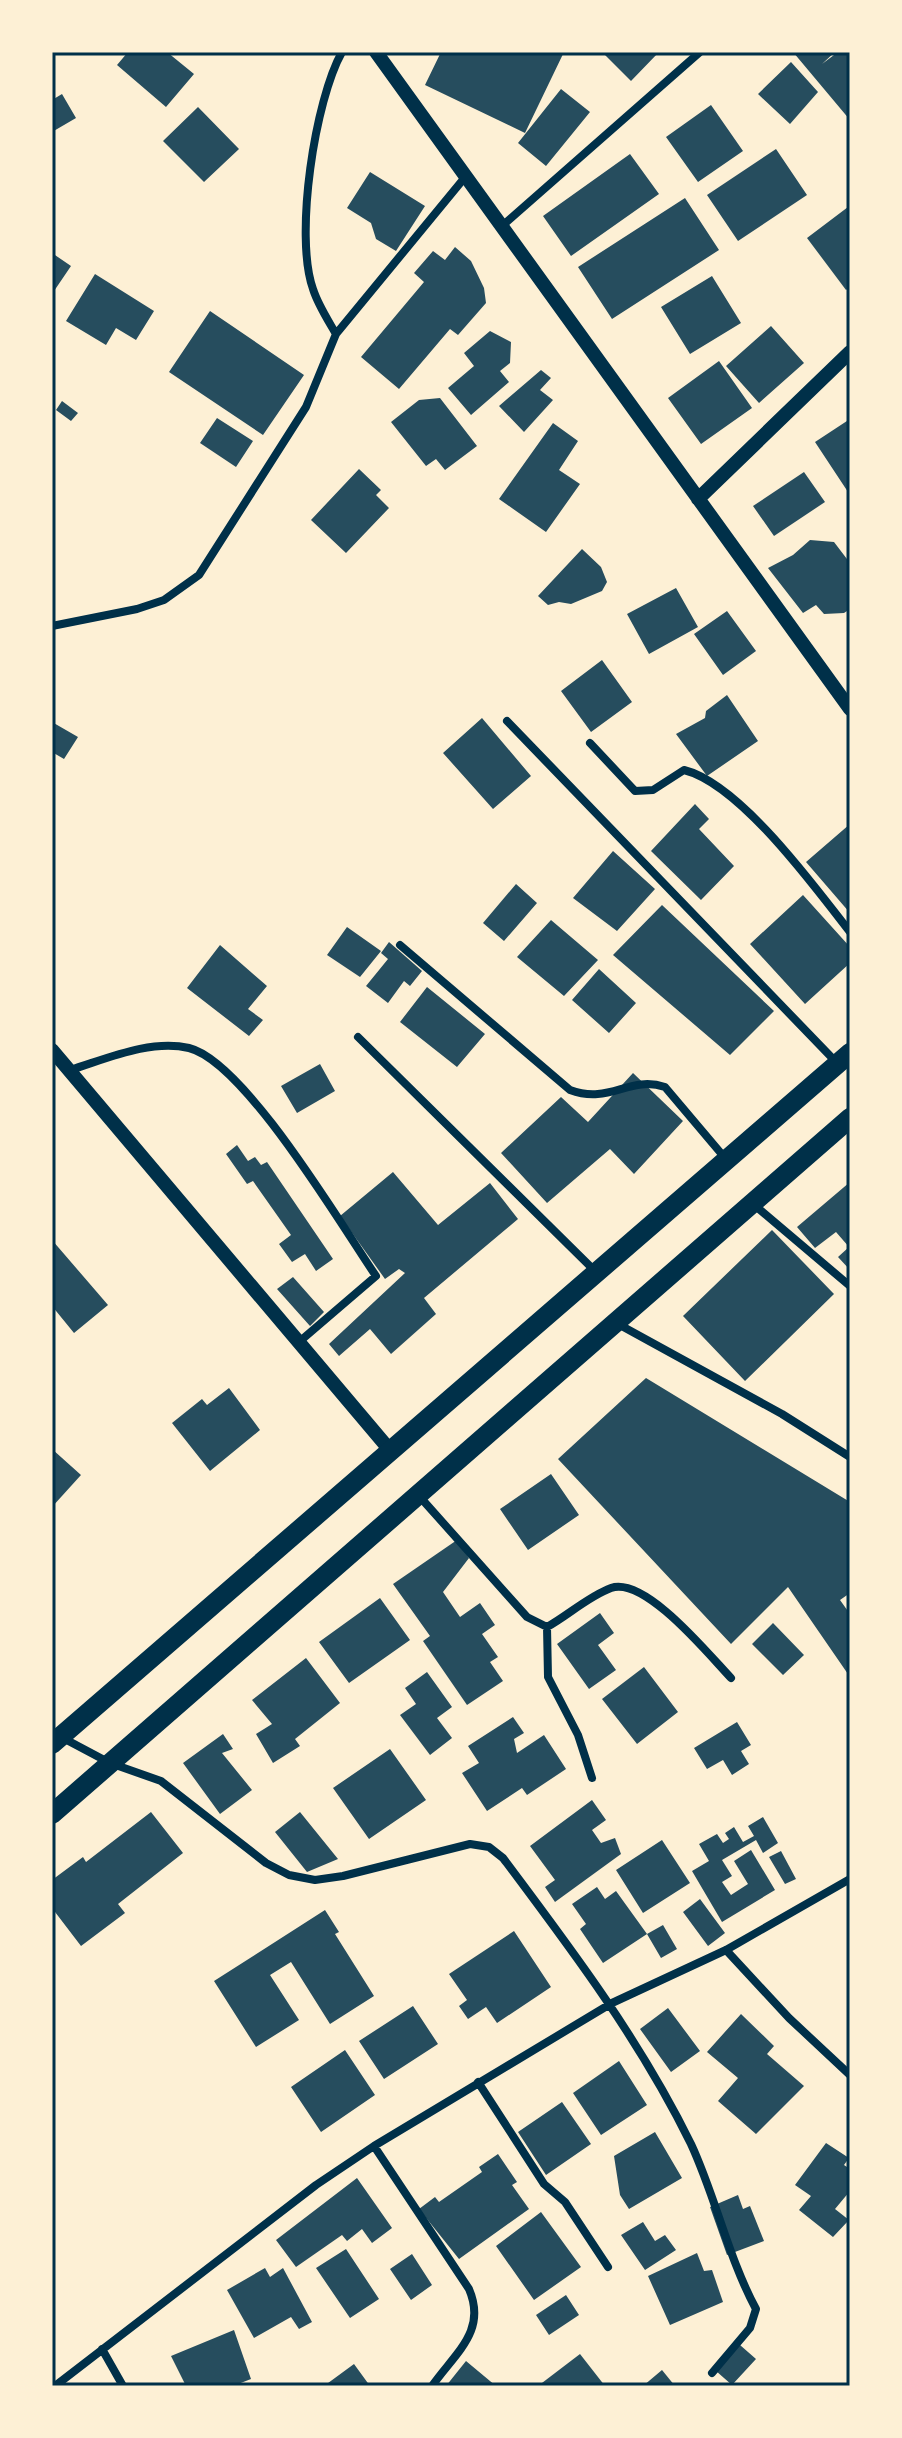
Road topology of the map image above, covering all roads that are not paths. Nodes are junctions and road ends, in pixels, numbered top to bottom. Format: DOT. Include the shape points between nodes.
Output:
graph roads {
  1 [pos="342,52"];
  2 [pos="376,52"];
  3 [pos="700,52"];
  4 [pos="466,176"];
  5 [pos="502,226"];
  6 [pos="336,334"];
  7 [pos="850,352"];
  8 [pos="698,499"];
  9 [pos="52,626"];
  10 [pos="850,709"];
  11 [pos="507,721"];
  12 [pos="590,743"];
  13 [pos="850,932"];
  14 [pos="400,945"];
  15 [pos="358,1037"];
  16 [pos="52,1050"];
  17 [pos="844,1058"];
  18 [pos="70,1070"];
  19 [pos="850,1118"];
  20 [pos="725,1158"];
  21 [pos="752,1203"];
  22 [pos="595,1271"];
  23 [pos="850,1286"];
  24 [pos="614,1322"];
  25 [pos="299,1342"];
  26 [pos="389,1449"];
  27 [pos="850,1457"];
  28 [pos="416,1493"];
  29 [pos="547,1627"];
  30 [pos="731,1678"];
  31 [pos="56,1740"];
  32 [pos="110,1763"];
  33 [pos="592,1778"];
  34 [pos="52,1814"];
  35 [pos="850,1879"];
  36 [pos="726,1950"];
  37 [pos="612,2003"];
  38 [pos="850,2075"];
  39 [pos="478,2082"];
  40 [pos="374,2146"];
  41 [pos="608,2267"];
  42 [pos="102,2349"];
  43 [pos="712,2373"];
  44 [pos="62,2384"];
  45 [pos="123,2386"];
  46 [pos="432,2386"];
  1 -- 6 [label="street" via="325,94 303,223 313,289"];
  2 -- 4 [label="street"];
  3 -- 5 [label="street"];
  4 -- 5 [label="street"];
  4 -- 6 [label="street"];
  5 -- 8 [label="street"];
  6 -- 9 [label="street" via="306,407 199,575 164,600"];
  7 -- 8 [label="street"];
  8 -- 10 [label="street"];
  11 -- 17 [label="street"];
  12 -- 13 [label="street" via="635,791 653,790 684,770 716,785 799,867"];
  14 -- 20 [label="street" via="570,1090 597,1097 640,1084 665,1087"];
  15 -- 22 [label="street"];
  16 -- 18 [label="street"];
  17 -- 20 [label="highway"];
  18 -- 25 [label="street"];
  18 -- 25 [label="street" via="142,1048 188,1048 213,1060 249,1093 376,1276"];
  19 -- 21 [label="highway"];
  20 -- 22 [label="highway"];
  21 -- 23 [label="street"];
  21 -- 24 [label="highway"];
  22 -- 26 [label="highway"];
  24 -- 27 [label="street"];
  24 -- 28 [label="highway"];
  25 -- 26 [label="street"];
  26 -- 31 [label="highway"];
  28 -- 29 [label="street" via="527,1617"];
  28 -- 32 [label="highway"];
  29 -- 30 [label="street" via="611,1588 629,1587 668,1613"];
  29 -- 33 [label="street" via="548,1677 578,1735"];
  31 -- 32 [label="street"];
  32 -- 34 [label="highway"];
  32 -- 37 [label="street" via="161,1781 289,1875 315,1880 447,1848 489,1847 503,1858"];
  35 -- 36 [label="street"];
  36 -- 37 [label="street"];
  36 -- 38 [label="street"];
  37 -- 39 [label="street"];
  37 -- 43 [label="street" via="692,2146 756,2309 750,2328"];
  39 -- 40 [label="street"];
  39 -- 41 [label="street" via="544,2184 565,2202"];
  40 -- 42 [label="street"];
  40 -- 46 [label="street" via="478,2310 473,2329"];
  42 -- 44 [label="street"];
  42 -- 45 [label="street"];
}
